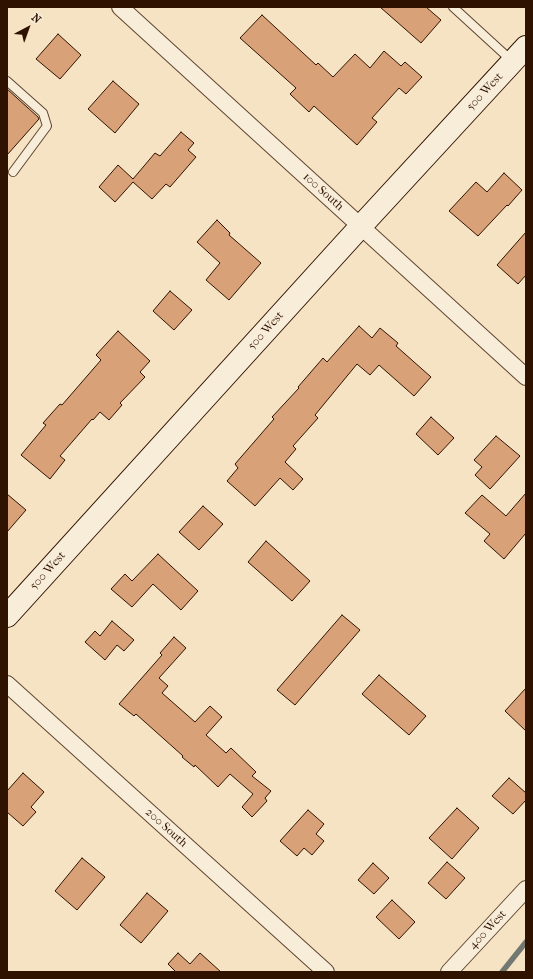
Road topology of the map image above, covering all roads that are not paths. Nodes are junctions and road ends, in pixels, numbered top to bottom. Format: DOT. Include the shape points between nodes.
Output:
graph roads {
  1 [pos="120,7"];
  2 [pos="453,7"];
  3 [pos="519,54"];
  4 [pos="7,81"];
  5 [pos="13,172"];
  6 [pos="361,226"];
  7 [pos="526,377"];
  8 [pos="7,616"];
  9 [pos="7,684"];
  10 [pos="526,889"];
  11 [pos="326,972"];
  12 [pos="449,972"];
  1 -- 6 [label="street, 100 South"];
  2 -- 3 [label="lane"];
  3 -- 6 [label="street, 500 West"];
  4 -- 5 [label="lane" via="43,113 47,126"];
  6 -- 7 [label="street, 100 South"];
  6 -- 8 [label="street, 500 West"];
  9 -- 11 [label="street, 200 South"];
  10 -- 12 [label="street, 400 West"];
}
